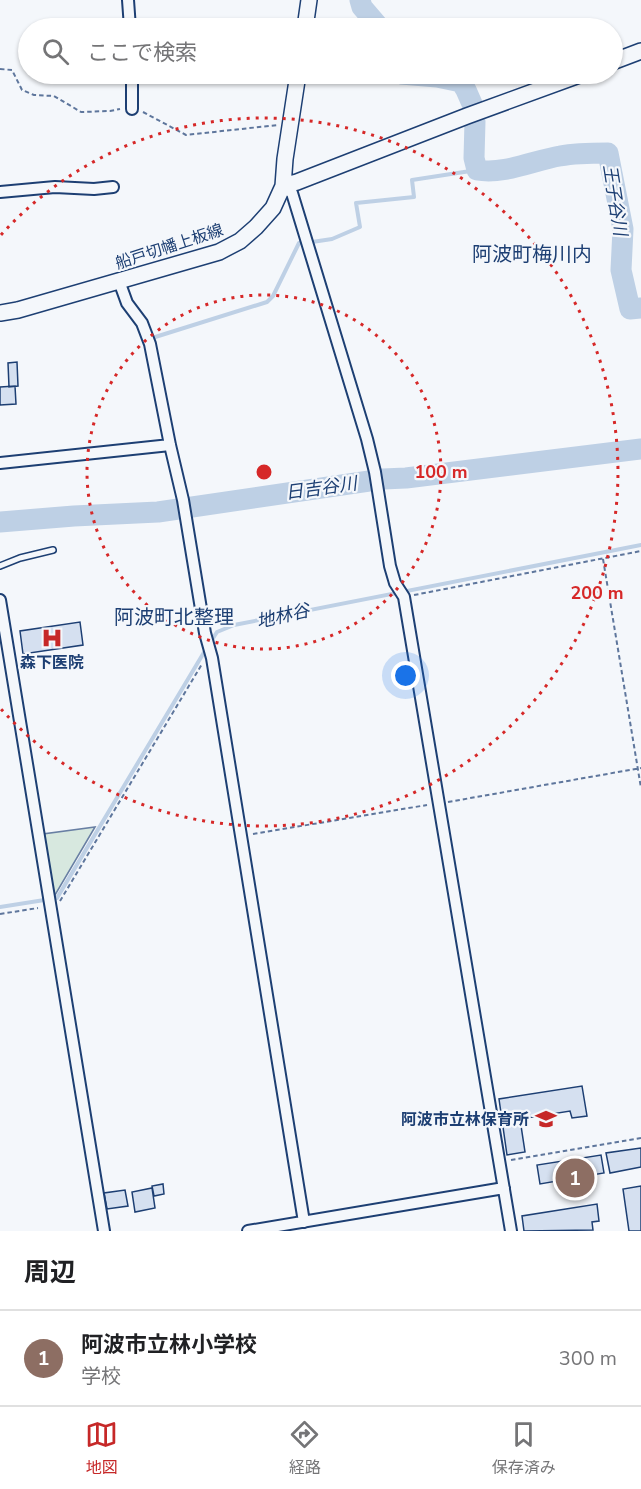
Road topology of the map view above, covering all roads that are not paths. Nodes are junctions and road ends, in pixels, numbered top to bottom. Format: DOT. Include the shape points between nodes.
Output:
graph roads {
  1 [pos="128,0"];
  2 [pos="309,0"];
  3 [pos="129,18"];
  4 [pos="306,18"];
  5 [pos="641,51"];
  6 [pos="623,58"];
  7 [pos="132,84"];
  8 [pos="296,84"];
  9 [pos="555,84"];
  10 [pos="132,109"];
  11 [pos="283,186"];
  12 [pos="113,187"];
  13 [pos="0,192"];
  14 [pos="119,281"];
  15 [pos="0,313"];
  16 [pos="170,445"];
  17 [pos="0,463"];
  18 [pos="53,550"];
  19 [pos="0,566"];
  20 [pos="0,600"];
  21 [pos="504,1188"];
  22 [pos="304,1222"];
  23 [pos="104,1231"];
  24 [pos="248,1231"];
  25 [pos="511,1231"];
  1 -- 3 [label="street"];
  2 -- 4 [label="main road"];
  5 -- 6 [label="main road"];
  7 -- 10 [label="street"];
  8 -- 11 [label="main road, 船戸切幡上板線"];
  9 -- 11 [label="main road"];
  11 -- 14 [label="main road, 船戸切幡上板線" via="273,208 240,241 219,252"];
  11 -- 21 [label="street" via="292,194 375,472 390,566 401,594"];
  12 -- 13 [label="street"];
  14 -- 15 [label="main road, 船戸切幡上板線"];
  14 -- 16 [label="street" via="150,344"];
  16 -- 17 [label="street"];
  16 -- 22 [label="street" via="186,513"];
  18 -- 19 [label="lane"];
  20 -- 23 [label="street"];
  21 -- 22 [label="street"];
  21 -- 25 [label="street"];
  22 -- 24 [label="street"];
}
